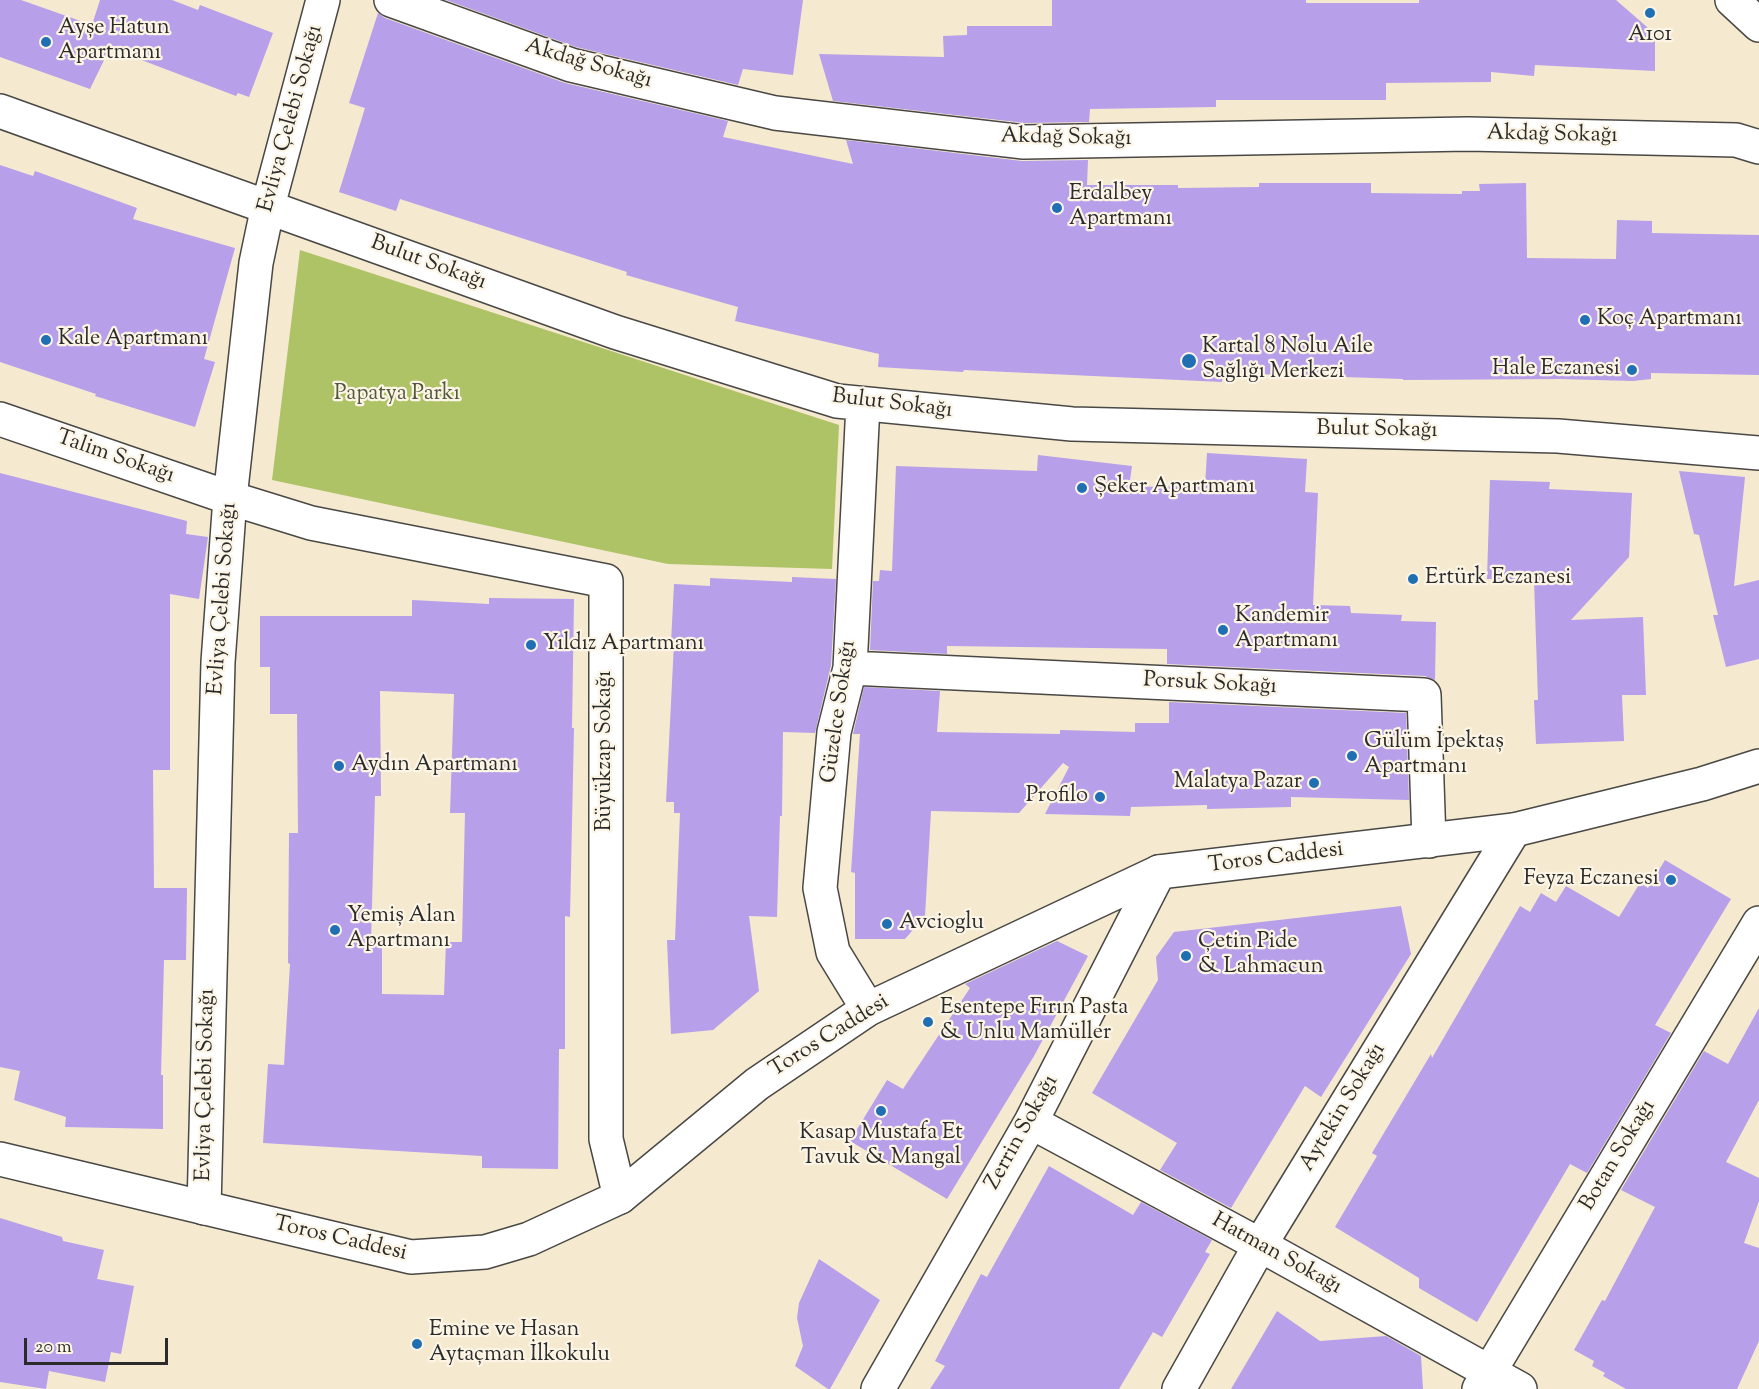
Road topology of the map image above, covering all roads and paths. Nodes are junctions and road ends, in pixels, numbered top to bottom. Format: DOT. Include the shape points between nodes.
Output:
graph roads {
  1 [pos="323,0"];
  2 [pos="391,0"];
  3 [pos="1732,0"];
  4 [pos="1759,25"];
  5 [pos="0,111"];
  6 [pos="1759,147"];
  7 [pos="268,206"];
  8 [pos="863,404"];
  9 [pos="0,419"];
  10 [pos="1759,453"];
  11 [pos="230,498"];
  12 [pos="850,668"];
  13 [pos="1759,766"];
  14 [pos="1514,830"];
  15 [pos="1428,841"];
  16 [pos="1159,872"];
  17 [pos="1759,923"];
  18 [pos="868,1009"];
  19 [pos="1031,1122"];
  20 [pos="0,1159"];
  21 [pos="620,1197"];
  22 [pos="204,1208"];
  23 [pos="1260,1245"];
  24 [pos="1484,1380"];
  25 [pos="878,1389"];
  26 [pos="1179,1389"];
  27 [pos="1520,1389"];
  1 -- 7 [label="street, Evliya Çelebi Sokağı"];
  2 -- 6 [label="street, Akdağ Sokağı" via="571,65 764,110 1024,142 1468,134 1736,140"];
  3 -- 4 [label="street"];
  5 -- 7 [label="street, Bulut Sokağı"];
  7 -- 8 [label="street, Bulut Sokağı" via="615,332 837,401"];
  7 -- 11 [label="street, Evliya Çelebi Sokağı" via="256,263"];
  8 -- 10 [label="street, Bulut Sokağı" via="1072,424 1558,435"];
  8 -- 12 [label="street, Güzelce Sokağı"];
  9 -- 11 [label="street, Talim Sokağı"];
  11 -- 21 [label="street, Büyükzap Sokağı" via="311,523 606,581 606,1139"];
  11 -- 22 [label="street, Evliya Çelebi Sokağı" via="218,662"];
  12 -- 15 [label="street, Porsuk Sokağı" via="1424,695"];
  12 -- 18 [label="street, Güzelce Sokağı" via="834,732 820,888 833,952"];
  13 -- 14 [label="street, Toros Caddesi" via="1702,784"];
  14 -- 15 [label="street, Toros Caddesi"];
  14 -- 23 [label="street, Aytekin Sokağı"];
  15 -- 16 [label="street, Toros Caddesi"];
  16 -- 18 [label="street, Toros Caddesi"];
  16 -- 19 [label="street, Zerrin Sokağı"];
  17 -- 24 [label="street, Botan Sokağı"];
  18 -- 21 [label="street, Toros Caddesi" via="757,1084"];
  19 -- 23 [label="street, Hatman Sokağı"];
  19 -- 25 [label="street, Zerrin Sokağı"];
  20 -- 22 [label="street, Toros Caddesi"];
  21 -- 22 [label="street, Toros Caddesi" via="529,1239 485,1252 411,1257"];
  23 -- 24 [label="street, Hatman Sokağı"];
  23 -- 26 [label="street, Aytekin Sokağı"];
  24 -- 27 [label="street, Hatman Sokağı"];
}
